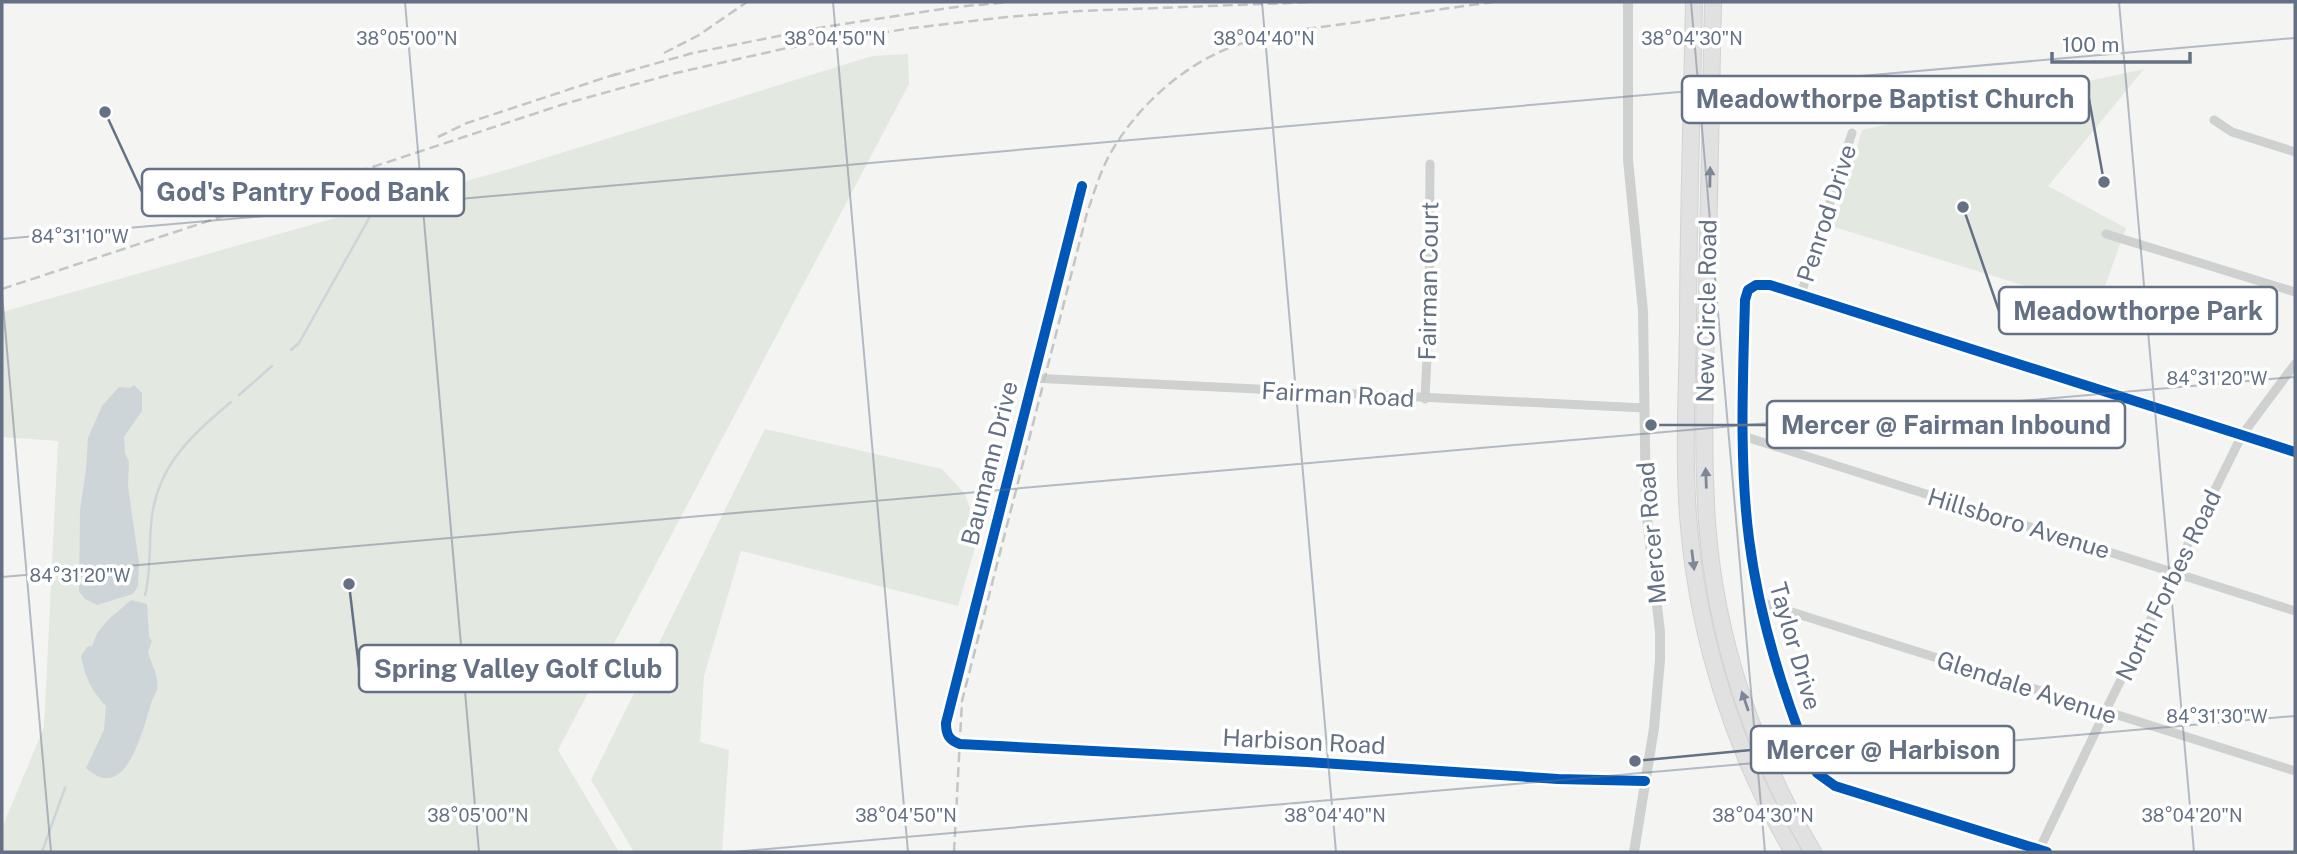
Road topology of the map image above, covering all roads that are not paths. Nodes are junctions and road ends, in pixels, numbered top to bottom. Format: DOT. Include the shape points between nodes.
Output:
graph roads {
  1 [pos="1694,2"];
  2 [pos="1713,2"];
  3 [pos="1628,6"];
  4 [pos="2214,120"];
  5 [pos="1852,133"];
  6 [pos="2295,152"];
  7 [pos="1430,164"];
  8 [pos="1082,186"];
  9 [pos="2106,234"];
  10 [pos="2295,292"];
  11 [pos="1801,294"];
  12 [pos="2295,364"];
  13 [pos="1032,378"];
  14 [pos="1425,399"];
  15 [pos="1644,408"];
  16 [pos="2242,435"];
  17 [pos="1743,436"];
  18 [pos="2295,452"];
  19 [pos="2175,572"];
  20 [pos="1760,602"];
  21 [pos="2295,611"];
  22 [pos="2105,712"];
  23 [pos="960,744"];
  24 [pos="2295,771"];
  25 [pos="1645,781"];
  26 [pos="2042,851"];
  27 [pos="1634,852"];
  28 [pos="1793,852"];
  29 [pos="1814,852"];
  1 -- 28 [label="highway, New Circle Road, one-way" via="1686,482 1695,580 1734,729"];
  29 -- 2 [label="highway, New Circle Road, one-way" via="1770,767 1742,691 1728,647 1710,552 1704,424"];
  3 -- 15 [label="street, Mercer Road" via="1629,160 1643,310"];
  4 -- 6 [label="street" via="2232,132"];
  5 -- 11 [label="street, Penrod Drive"];
  7 -- 14 [label="street, Fairman Court"];
  8 -- 13 [label="street, Baumann Drive"];
  9 -- 10 [label="street"];
  11 -- 16 [label="street"];
  11 -- 17 [label="street, Taylor Drive" via="1770,285 1748,290"];
  12 -- 16 [label="street, North Forbes Road"];
  13 -- 14 [label="street, Fairman Road"];
  13 -- 23 [label="street, Baumann Drive" via="946,723 947,735"];
  14 -- 15 [label="street, Fairman Road"];
  15 -- 25 [label="street, Mercer Road" via="1646,509 1660,660"];
  16 -- 18 [label="street"];
  16 -- 19 [label="street, North Forbes Road"];
  17 -- 19 [label="street, Hillsboro Avenue"];
  17 -- 20 [label="street, Taylor Drive" via="1749,538"];
  19 -- 21 [label="street, Hillsboro Avenue"];
  19 -- 22 [label="street, North Forbes Road"];
  20 -- 22 [label="street, Glendale Avenue"];
  20 -- 26 [label="street, Taylor Drive" via="1778,674 1817,773 1835,786"];
  22 -- 24 [label="street, Glendale Avenue"];
  22 -- 26 [label="street, North Forbes Road"];
  23 -- 25 [label="street, Harbison Road"];
  25 -- 27 [label="street, Mercer Road"];
}
